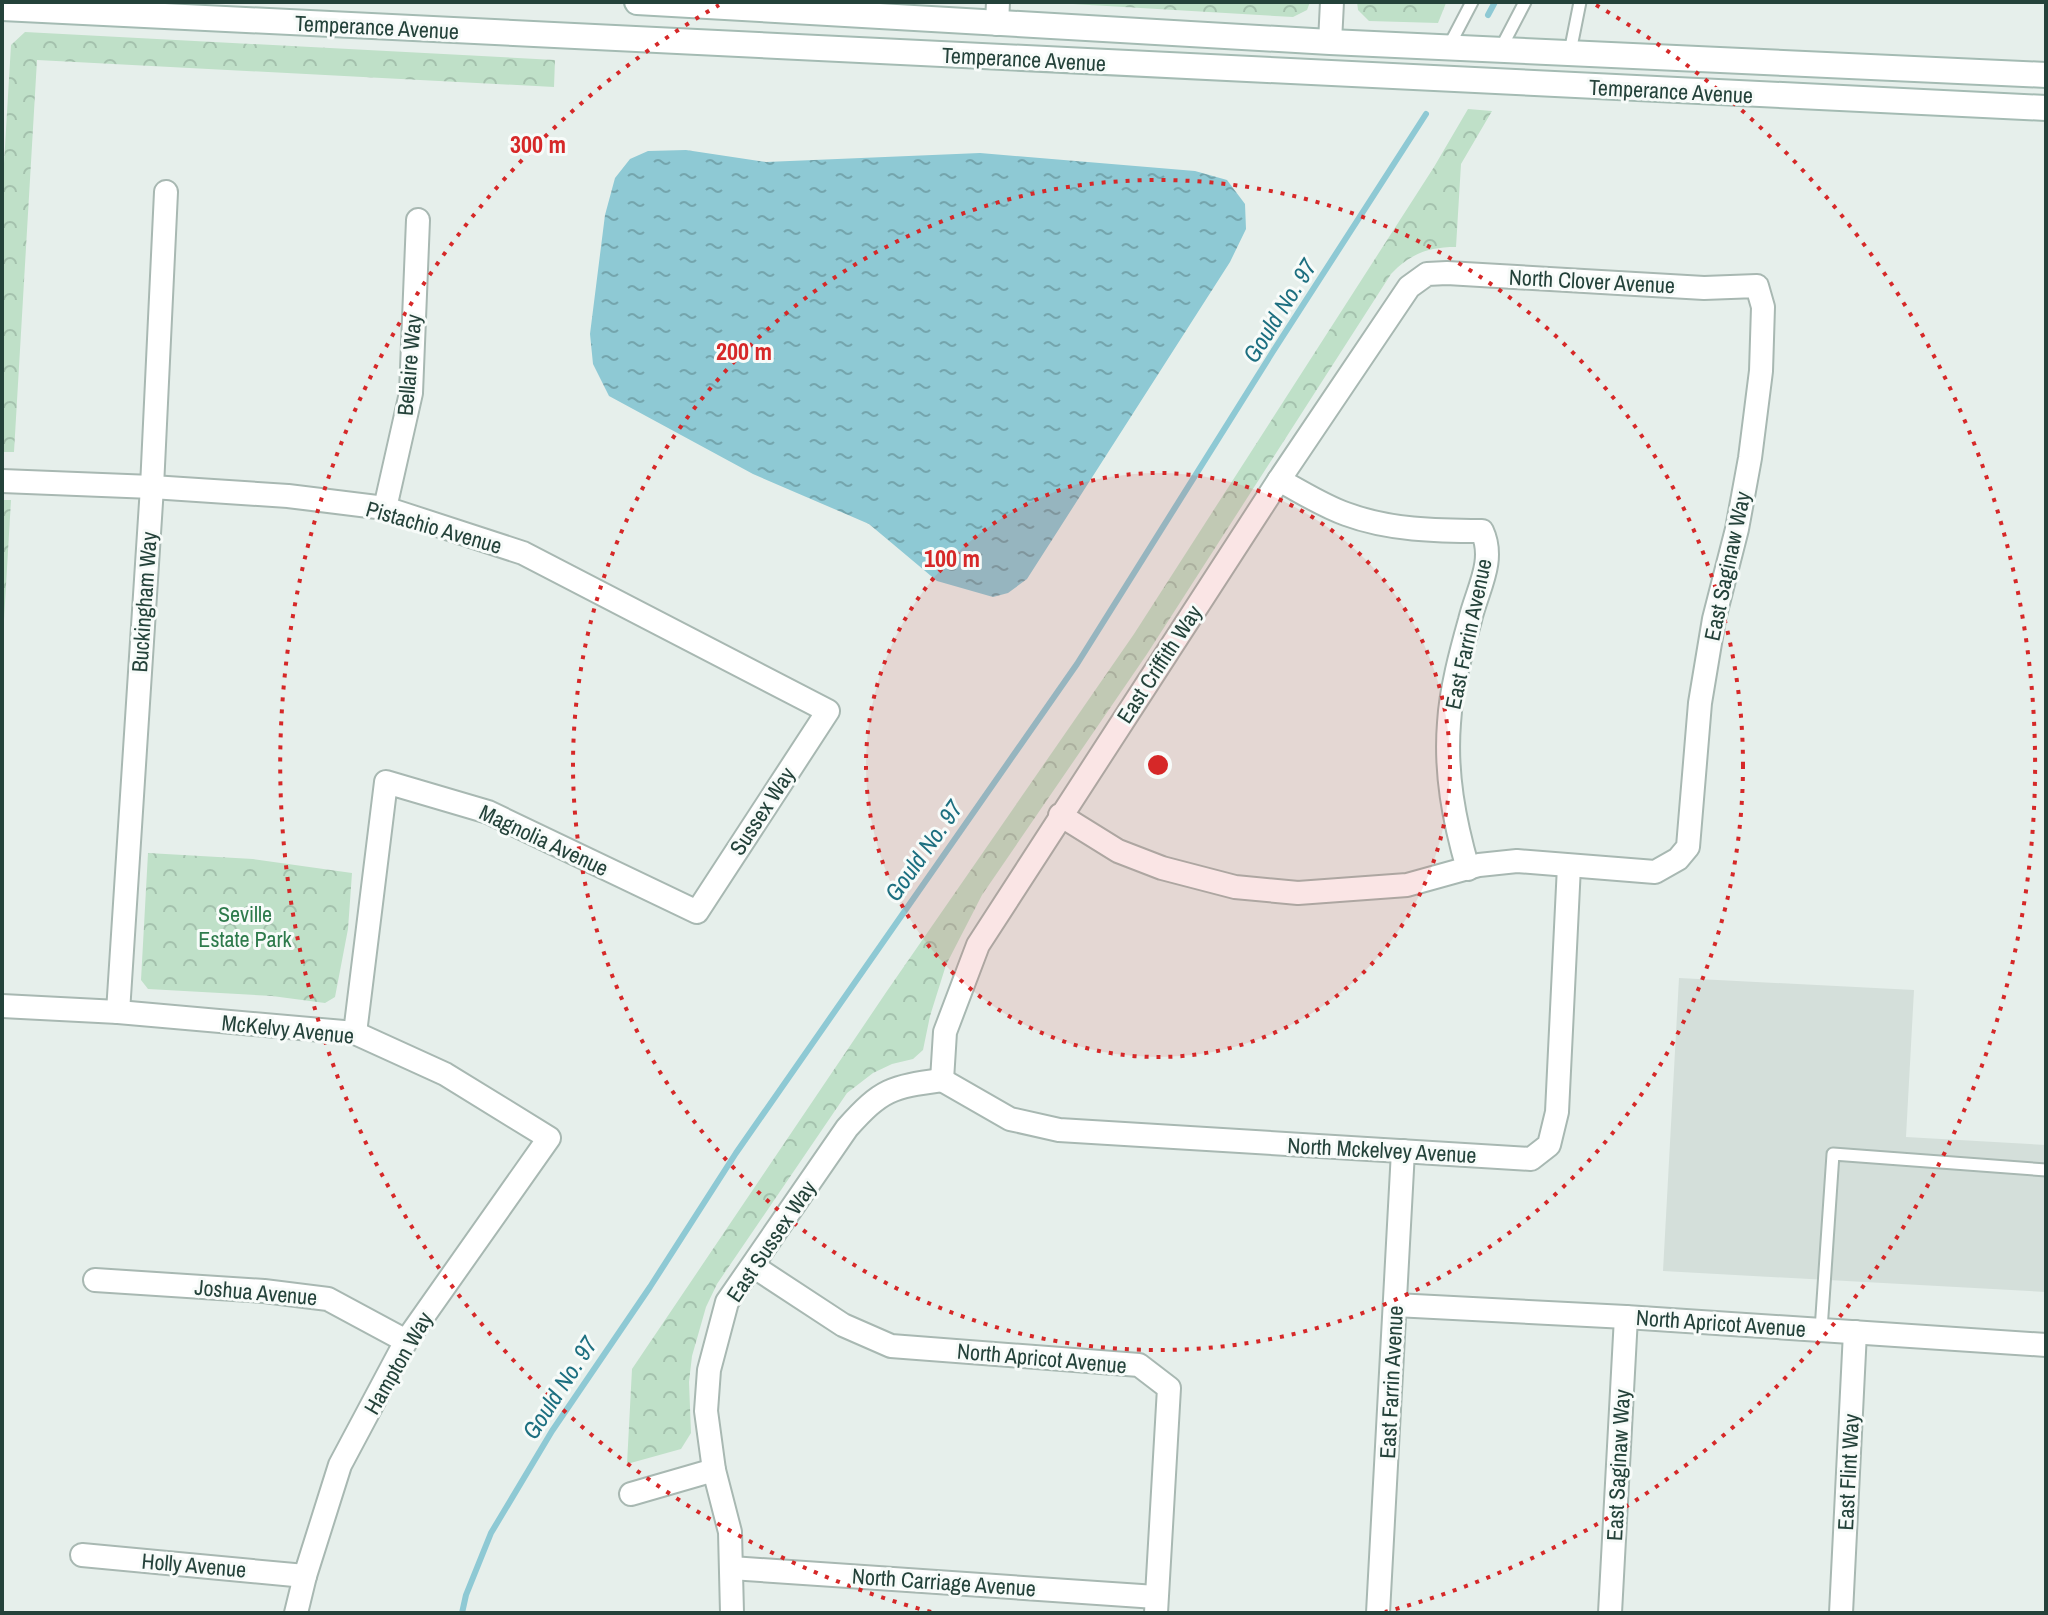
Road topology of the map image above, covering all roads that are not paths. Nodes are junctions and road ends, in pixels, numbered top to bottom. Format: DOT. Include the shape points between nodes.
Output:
graph roads {
  1 [pos="637,2"];
  2 [pos="1332,2"];
  3 [pos="1472,2"];
  4 [pos="1525,2"];
  5 [pos="1580,2"];
  6 [pos="2,8"];
  7 [pos="998,13"];
  8 [pos="1330,42"];
  9 [pos="1449,46"];
  10 [pos="1501,48"];
  11 [pos="1570,52"];
  12 [pos="1129,65"];
  13 [pos="2046,75"];
  14 [pos="2046,108"];
  15 [pos="166,192"];
  16 [pos="418,220"];
  17 [pos="1427,274"];
  18 [pos="1757,286"];
  19 [pos="1279,480"];
  20 [pos="2,481"];
  21 [pos="152,487"];
  22 [pos="385,508"];
  23 [pos="828,711"];
  24 [pos="1060,815"];
  25 [pos="1569,866"];
  26 [pos="1468,869"];
  27 [pos="697,912"];
  28 [pos="2,1006"];
  29 [pos="118,1012"];
  30 [pos="355,1033"];
  31 [pos="942,1080"];
  32 [pos="549,1138"];
  33 [pos="1403,1151"];
  34 [pos="2046,1170"];
  35 [pos="753,1266"];
  36 [pos="95,1280"];
  37 [pos="1395,1305"];
  38 [pos="1626,1317"];
  39 [pos="1821,1330"];
  40 [pos="1855,1332"];
  41 [pos="406,1341"];
  42 [pos="2046,1345"];
  43 [pos="714,1470"];
  44 [pos="631,1494"];
  45 [pos="82,1555"];
  46 [pos="731,1568"];
  47 [pos="305,1576"];
  48 [pos="1156,1605"];
  49 [pos="296,1613"];
  50 [pos="732,1613"];
  51 [pos="1378,1613"];
  52 [pos="1610,1613"];
  53 [pos="1841,1613"];
  1 -- 7 [label="main road, Temperance Avenue"];
  2 -- 8 [label="street"];
  3 -- 9 [label="lane"];
  4 -- 10 [label="lane"];
  5 -- 11 [label="lane"];
  6 -- 12 [label="main road, Temperance Avenue"];
  7 -- 8 [label="main road, Temperance Avenue"];
  8 -- 9 [label="main road, Temperance Avenue"];
  8 -- 12 [label="main road" via="1301,60 1159,53"];
  9 -- 10 [label="main road, Temperance Avenue"];
  10 -- 11 [label="main road, Temperance Avenue"];
  11 -- 13 [label="main road, Temperance Avenue"];
  12 -- 14 [label="main road, Temperance Avenue"];
  15 -- 21 [label="street, Buckingham Way"];
  16 -- 22 [label="street, Bellaire Way" via="411,393"];
  17 -- 18 [label="street, North Clover Avenue"];
  17 -- 19 [label="street, East Criffith Way" via="1403,295"];
  18 -- 25 [label="street, East Saginaw Way" via="1763,307 1761,371 1737,529 1700,703 1688,847 1655,872"];
  19 -- 24 [label="street, East Criffith Way"];
  19 -- 26 [label="street, East Farrin Avenue" via="1345,514 1433,531 1482,531 1487,541 1486,571 1470,616 1449,721 1448,774"];
  20 -- 21 [label="street, Pistachio Avenue"];
  21 -- 22 [label="street, Pistachio Avenue"];
  21 -- 29 [label="street, Buckingham Way"];
  22 -- 23 [label="street, Pistachio Avenue" via="523,553"];
  23 -- 27 [label="street, Sussex Way"];
  24 -- 26 [label="street" via="1118,851 1235,887 1298,893 1407,885"];
  24 -- 31 [label="street, East Criffith Way" via="978,945 945,1032"];
  25 -- 26 [label="street" via="1517,861"];
  25 -- 33 [label="street, North Mckelvey Avenue" via="1557,1112 1549,1145 1531,1159"];
  27 -- 30 [label="street, Magnolia Avenue" via="488,812 386,782"];
  28 -- 29 [label="street, McKelvy Avenue"];
  29 -- 30 [label="street, McKelvy Avenue"];
  30 -- 32 [label="street, McKelvy Avenue" via="445,1074"];
  31 -- 33 [label="street, North Mckelvey Avenue" via="1010,1119 1059,1130"];
  31 -- 35 [label="street, East Sussex Way" via="898,1086 869,1103"];
  32 -- 41 [label="street, Hampton Way"];
  33 -- 37 [label="street, East Farrin Avenue"];
  34 -- 39 [label="lane" via="1833,1154"];
  35 -- 43 [label="street, East Sussex Way" via="727,1302 709,1370 706,1411"];
  35 -- 48 [label="street, North Apricot Avenue" via="843,1325 891,1346 1139,1365 1169,1388"];
  36 -- 41 [label="street, Joshua Avenue" via="328,1299"];
  37 -- 38 [label="street, North Apricot Avenue"];
  37 -- 51 [label="street, East Farrin Avenue"];
  38 -- 39 [label="street, North Apricot Avenue"];
  38 -- 52 [label="street, East Saginaw Way"];
  39 -- 40 [label="street, North Apricot Avenue"];
  40 -- 42 [label="street, North Apricot Avenue"];
  40 -- 53 [label="street, East Flint Way"];
  41 -- 47 [label="street, Hampton Way" via="340,1465"];
  43 -- 44 [label="street"];
  43 -- 46 [label="street, East Sussex Way" via="730,1532"];
  45 -- 47 [label="street, Holly Avenue"];
  46 -- 48 [label="street, North Carriage Avenue"];
  46 -- 50 [label="street, East Sussex Way"];
  47 -- 49 [label="street, Hampton Way"];
}
